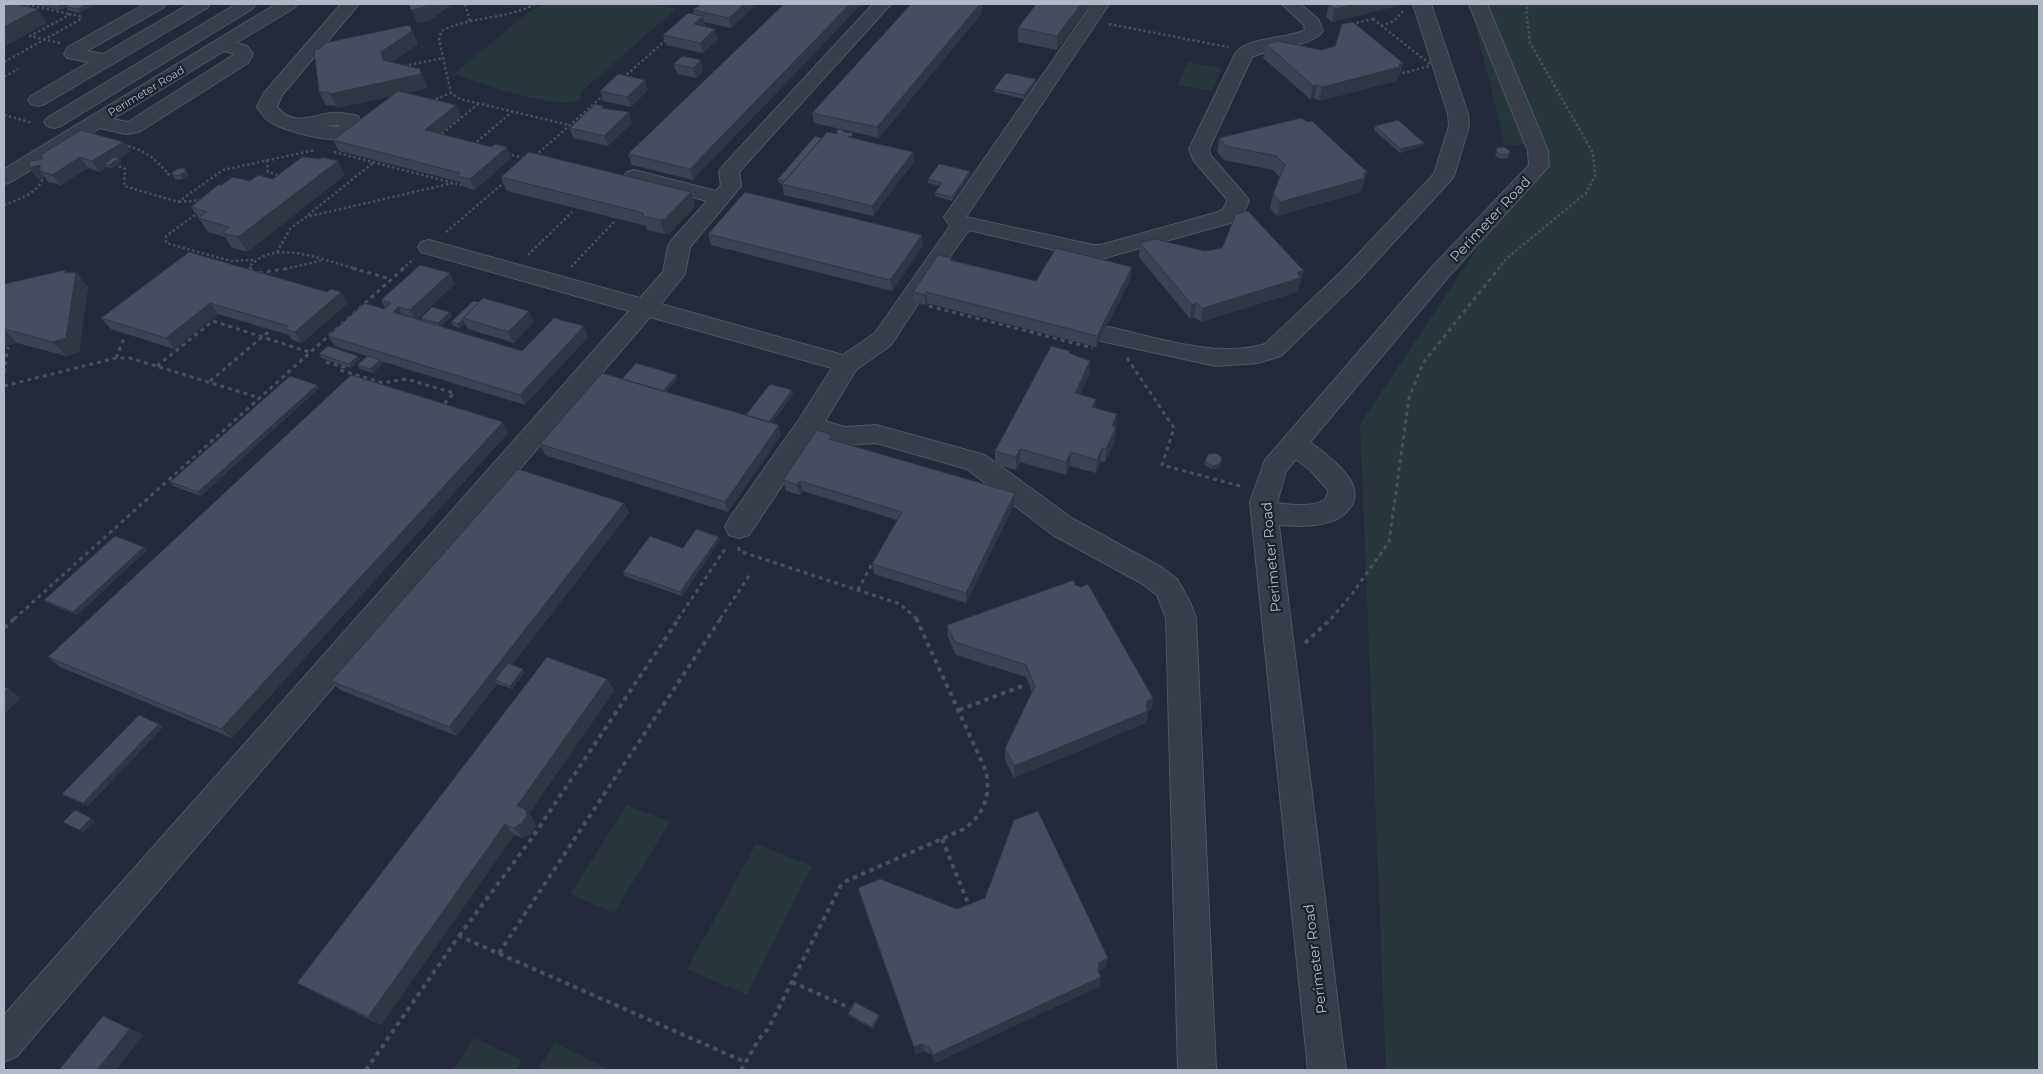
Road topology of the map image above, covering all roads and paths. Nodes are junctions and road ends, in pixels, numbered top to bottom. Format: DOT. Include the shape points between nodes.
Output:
graph roads {
  1 [pos="22,4"];
  2 [pos="157,4"];
  3 [pos="201,4"];
  4 [pos="243,4"];
  5 [pos="350,4"];
  6 [pos="465,4"];
  7 [pos="535,4"];
  8 [pos="882,4"];
  9 [pos="1100,4"];
  10 [pos="1290,4"];
  11 [pos="1406,4"];
  12 [pos="1422,4"];
  13 [pos="1478,4"];
  14 [pos="1530,4"];
  15 [pos="282,8"];
  16 [pos="71,14"];
  17 [pos="470,21"];
  18 [pos="1088,21"];
  19 [pos="1381,26"];
  20 [pos="670,36"];
  21 [pos="45,39"];
  22 [pos="64,44"];
  23 [pos="1247,51"];
  24 [pos="443,58"];
  25 [pos="105,60"];
  26 [pos="4,62"];
  27 [pos="400,67"];
  28 [pos="18,69"];
  29 [pos="4,77"];
  30 [pos="620,80"];
  31 [pos="451,93"];
  32 [pos="606,93"];
  33 [pos="38,100"];
  34 [pos="429,102"];
  35 [pos="478,103"];
  36 [pos="513,112"];
  37 [pos="54,122"];
  38 [pos="570,125"];
  39 [pos="300,126"];
  40 [pos="447,139"];
  41 [pos="124,145"];
  42 [pos="481,147"];
  43 [pos="320,149"];
  44 [pos="326,150"];
  45 [pos="506,153"];
  46 [pos="267,160"];
  47 [pos="374,162"];
  48 [pos="119,166"];
  49 [pos="44,168"];
  50 [pos="513,175"];
  51 [pos="634,176"];
  52 [pos="286,177"];
  53 [pos="4,178"];
  54 [pos="165,178"];
  55 [pos="454,183"];
  56 [pos="462,184"];
  57 [pos="720,198"];
  58 [pos="205,201"];
  59 [pos="178,202"];
  60 [pos="4,205"];
  61 [pos="204,208"];
  62 [pos="572,212"];
  63 [pos="306,217"];
  64 [pos="614,222"];
  65 [pos="963,222"];
  66 [pos="428,247"];
  67 [pos="277,252"];
  68 [pos="253,260"];
  69 [pos="324,260"];
  70 [pos="512,271"];
  71 [pos="390,280"];
  72 [pos="555,283"];
  73 [pos="929,306"];
  74 [pos="644,309"];
  75 [pos="268,332"];
  76 [pos="125,336"];
  77 [pos="263,336"];
  78 [pos="1104,342"];
  79 [pos="8,347"];
  80 [pos="310,352"];
  81 [pos="1125,356"];
  82 [pos="116,358"];
  83 [pos="326,362"];
  84 [pos="847,364"];
  85 [pos="157,366"];
  86 [pos="4,373"];
  87 [pos="209,382"];
  88 [pos="4,386"];
  89 [pos="260,398"];
  90 [pos="440,408"];
  91 [pos="809,425"];
  92 [pos="1293,445"];
  93 [pos="1265,503"];
  94 [pos="739,527"];
  95 [pos="877,556"];
  96 [pos="751,573"];
  97 [pos="858,590"];
  98 [pos="4,628"];
  99 [pos="1281,662"];
  100 [pos="1025,685"];
  101 [pos="959,710"];
  102 [pos="942,839"];
  103 [pos="971,908"];
  104 [pos="459,936"];
  105 [pos="499,953"];
  106 [pos="792,982"];
  107 [pos="850,1008"];
  108 [pos="4,1043"];
  109 [pos="745,1062"];
  110 [pos="366,1070"];
  111 [pos="741,1070"];
  112 [pos="1197,1070"];
  113 [pos="1327,1070"];
  1 -- 16 [label="path"];
  2 -- 25 [label="street" via="73,54"];
  3 -- 25 [label="street"];
  4 -- 15 [label="street"];
  4 -- 37 [label="street"];
  5 -- 39 [label="street" via="268,100 267,106 273,116"];
  6 -- 17 [label="path"];
  7 -- 17 [label="path" via="520,11"];
  8 -- 57 [label="street" via="729,171 731,186"];
  9 -- 18 [label="street"];
  10 -- 23 [label="street" via="1312,23 1314,31"];
  11 -- 19 [label="path" via="1394,21"];
  12 -- 78 [label="street" via="1455,102 1459,126 1444,176 1419,203 1273,350 1244,357 1216,358"];
  13 -- 92 [label="street, Perimeter Road" via="1538,151 1539,166 1442,271"];
  14 -- 99 [label="path" via="1526,9 1530,43 1593,153 1595,176 1586,193 1506,259 1423,363 1409,398 1389,542 1324,627"];
  15 -- 53 [label="street, Perimeter Road" via="222,45 241,50 244,54 242,59 132,128 97,121"];
  16 -- 21 [label="path" via="84,18"];
  16 -- 21 [label="path" via="30,36"];
  17 -- 24 [label="path" via="442,31 439,40"];
  18 -- 23 [label="path"];
  18 -- 65 [label="street" via="955,216 956,221"];
  19 -- 19 [label="path" via="1373,19 1347,25 1404,72 1429,66"];
  20 -- 30 [label="path"];
  21 -- 22 [label="path"];
  21 -- 26 [label="path"];
  23 -- 65 [label="street" via="1198,149 1201,157 1236,196 1237,208 1226,217 1101,252"];
  24 -- 27 [label="path"];
  24 -- 31 [label="path"];
  25 -- 33 [label="street"];
  28 -- 29 [label="path"];
  31 -- 34 [label="path"];
  31 -- 35 [label="path" via="460,99"];
  32 -- 38 [label="path"];
  35 -- 36 [label="path"];
  35 -- 40 [label="path" via="438,137"];
  36 -- 38 [label="path"];
  36 -- 42 [label="path" via="472,145"];
  38 -- 45 [label="path" via="531,160"];
  41 -- 54 [label="path" via="147,152 160,162 169,174"];
  43 -- 46 [label="path"];
  44 -- 47 [label="path"];
  46 -- 52 [label="path" via="268,172"];
  46 -- 59 [label="path" via="223,170"];
  47 -- 55 [label="path"];
  47 -- 63 [label="path"];
  48 -- 59 [label="path" via="125,169 124,186"];
  49 -- 60 [label="path" via="43,180 34,189"];
  50 -- 66 [label="path"];
  51 -- 57 [label="street"];
  55 -- 56 [label="path"];
  55 -- 63 [label="path"];
  57 -- 74 [label="street" via="679,246 674,274"];
  58 -- 59 [label="path"];
  61 -- 68 [label="path" via="166,236 166,243 231,261"];
  62 -- 70 [label="path"];
  63 -- 67 [label="path" via="290,229"];
  64 -- 72 [label="path"];
  65 -- 84 [label="street" via="883,339"];
  66 -- 70 [label="street"];
  66 -- 71 [label="path"];
  67 -- 68 [label="path"];
  67 -- 69 [label="path"];
  68 -- 69 [label="path" via="249,267 252,272 261,273"];
  69 -- 71 [label="path"];
  70 -- 72 [label="street"];
  71 -- 80 [label="path"];
  72 -- 74 [label="street"];
  73 -- 78 [label="path"];
  74 -- 84 [label="street"];
  74 -- 108 [label="street"];
  75 -- 77 [label="path"];
  76 -- 82 [label="path"];
  77 -- 80 [label="path"];
  77 -- 85 [label="path" via="213,321"];
  77 -- 87 [label="path"];
  79 -- 86 [label="path"];
  80 -- 89 [label="path"];
  81 -- 93 [label="path" via="1174,428 1162,465"];
  82 -- 85 [label="path" via="130,358"];
  82 -- 88 [label="path"];
  83 -- 90 [label="path" via="344,367 340,370 383,383 406,379 454,393"];
  84 -- 91 [label="street"];
  85 -- 87 [label="path"];
  87 -- 89 [label="path"];
  89 -- 98 [label="path"];
  91 -- 94 [label="street"];
  91 -- 112 [label="street" via="845,436 876,434 976,462 1063,527 1167,587 1181,618"];
  92 -- 93 [label="street, Perimeter Road" via="1274,467"];
  92 -- 93 [label="street" via="1311,455 1329,472 1341,489 1339,504 1325,513 1304,516"];
  93 -- 99 [label="street, Perimeter Road"];
  94 -- 97 [label="path" via="739,551"];
  94 -- 104 [label="path" via="532,838"];
  95 -- 97 [label="path"];
  96 -- 105 [label="path"];
  97 -- 101 [label="path" via="900,604 918,620"];
  99 -- 113 [label="street, Perimeter Road"];
  100 -- 101 [label="path"];
  101 -- 102 [label="path" via="986,771 989,791 983,810 975,821"];
  102 -- 103 [label="path"];
  102 -- 106 [label="path" via="842,883"];
  104 -- 105 [label="path"];
  104 -- 110 [label="path"];
  105 -- 109 [label="path"];
  106 -- 107 [label="path"];
  106 -- 109 [label="path" via="768,1029"];
  109 -- 111 [label="path"];
}
